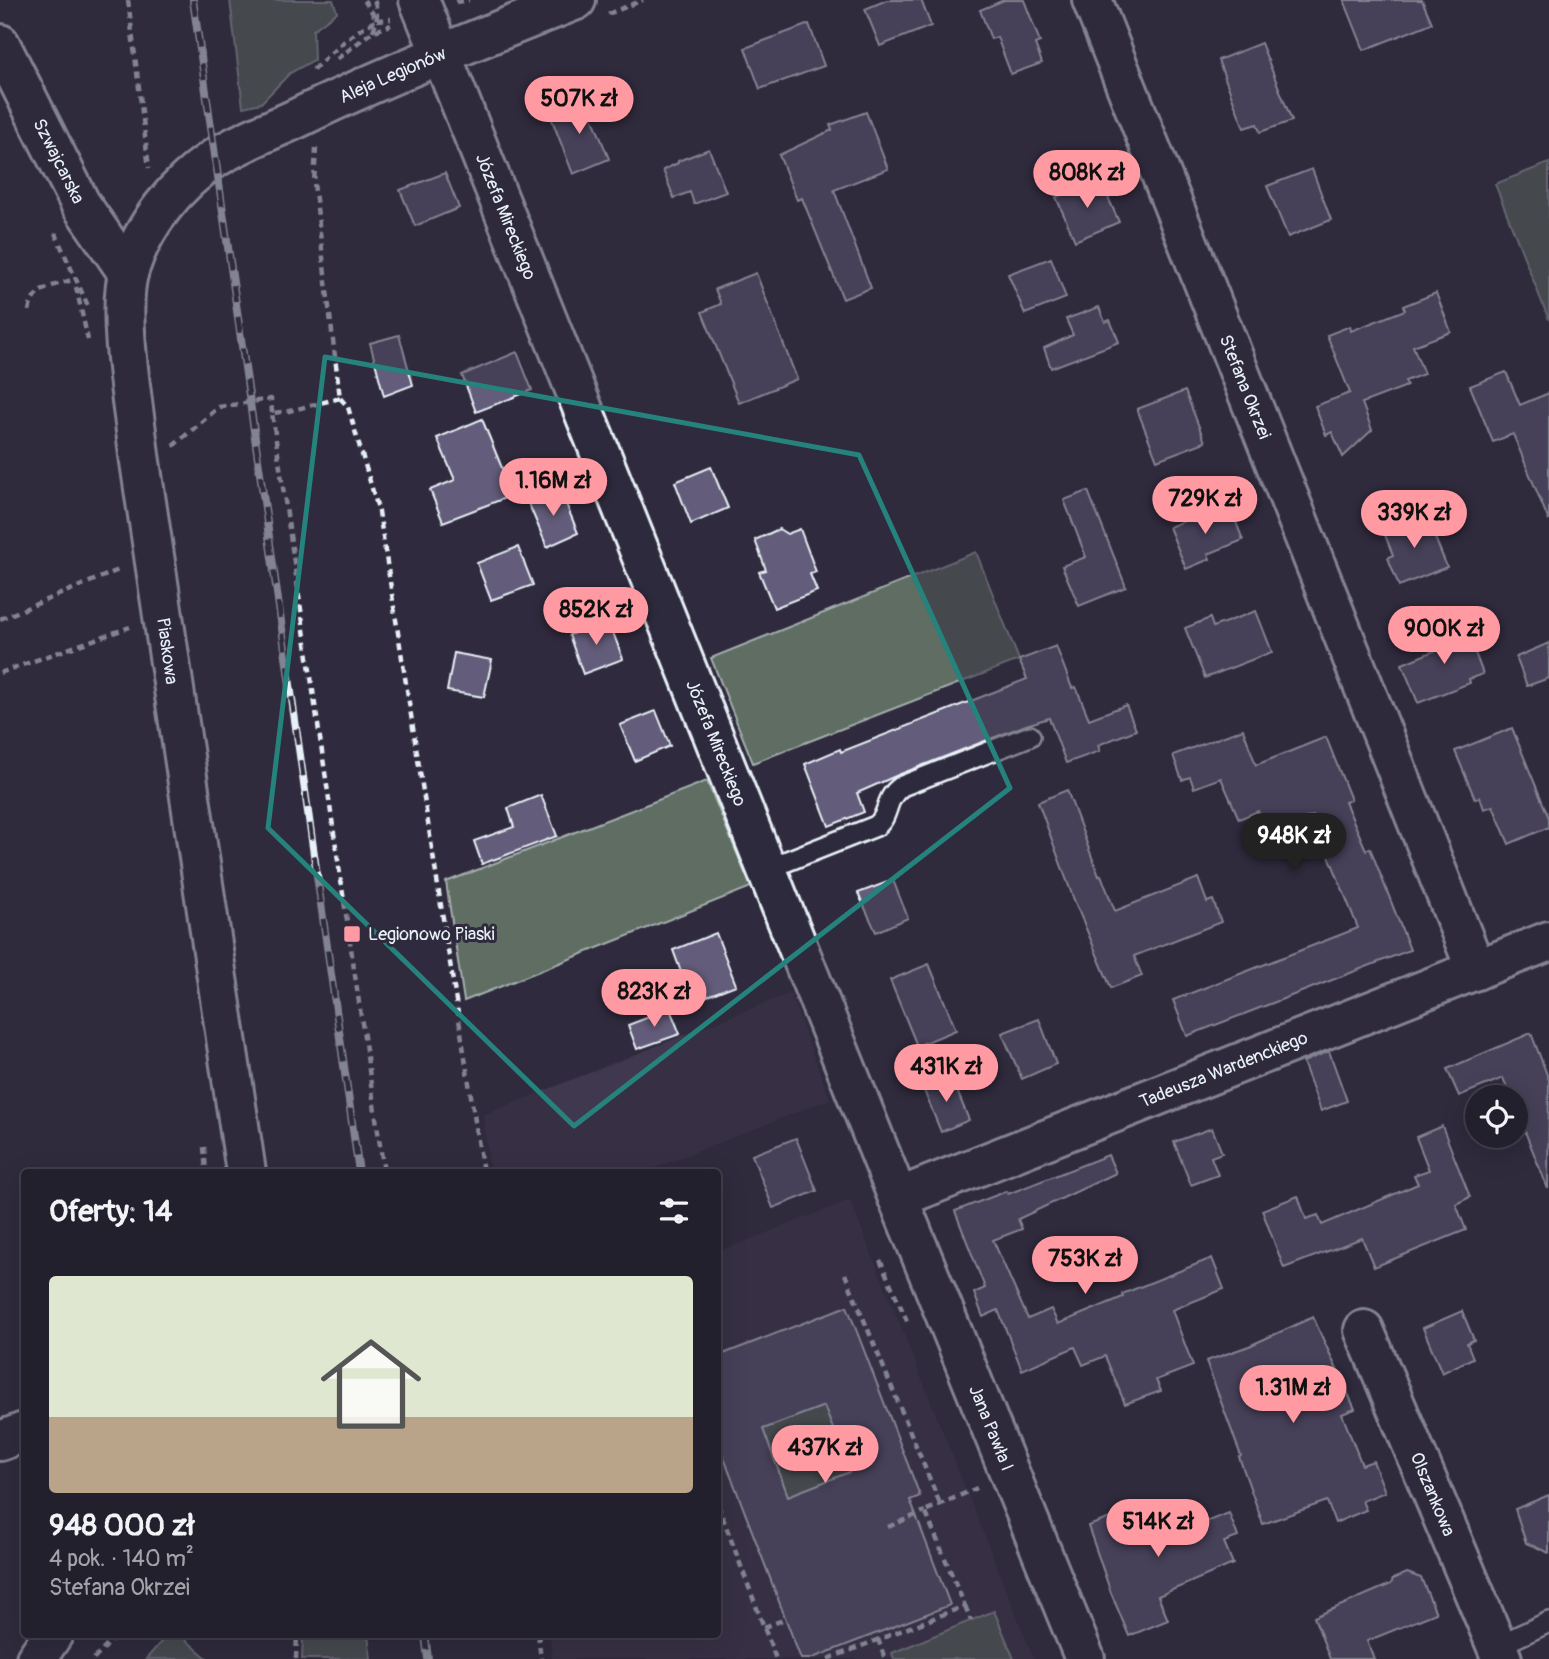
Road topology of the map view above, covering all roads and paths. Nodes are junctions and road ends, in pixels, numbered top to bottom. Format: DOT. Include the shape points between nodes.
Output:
graph roads {
  1 [pos="128,0"];
  2 [pos="374,0"];
  3 [pos="419,0"];
  4 [pos="576,0"];
  5 [pos="1092,0"];
  6 [pos="372,32"];
  7 [pos="0,44"];
  8 [pos="441,54"];
  9 [pos="316,145"];
  10 [pos="215,158"];
  11 [pos="153,218"];
  12 [pos="128,273"];
  13 [pos="29,312"];
  14 [pos="93,350"];
  15 [pos="340,398"];
  16 [pos="272,412"];
  17 [pos="170,448"];
  18 [pos="122,568"];
  19 [pos="0,619"];
  20 [pos="137,624"];
  21 [pos="0,673"];
  22 [pos="1030,736"];
  23 [pos="767,869"];
  24 [pos="1549,941"];
  25 [pos="1476,970"];
  26 [pos="246,1169"];
  27 [pos="384,1169"];
  28 [pos="483,1169"];
  29 [pos="898,1198"];
  30 [pos="845,1274"];
  31 [pos="1364,1329"];
  32 [pos="21,1433"];
  33 [pos="0,1441"];
  34 [pos="984,1486"];
  35 [pos="940,1504"];
  36 [pos="925,1511"];
  37 [pos="721,1513"];
  38 [pos="888,1527"];
  39 [pos="965,1606"];
  40 [pos="786,1619"];
  41 [pos="971,1620"];
  42 [pos="1549,1622"];
  43 [pos="764,1627"];
  44 [pos="49,1638"];
  45 [pos="114,1638"];
  46 [pos="297,1638"];
  47 [pos="538,1638"];
  48 [pos="878,1639"];
  49 [pos="1499,1653"];
  50 [pos="36,1659"];
  51 [pos="94,1659"];
  52 [pos="296,1659"];
  53 [pos="541,1659"];
  54 [pos="776,1659"];
  55 [pos="828,1659"];
  56 [pos="885,1659"];
  57 [pos="1085,1659"];
  1 -- 11 [label="path"];
  2 -- 6 [label="path" via="378,8"];
  3 -- 8 [label="street, Józefa Mireckiego"];
  4 -- 8 [label="street, Aleja Legionów"];
  5 -- 25 [label="street, Stefana Okrzei"];
  7 -- 12 [label="street, Szwajcarska" via="80,203"];
  8 -- 10 [label="street, Aleja Legionów"];
  8 -- 23 [label="street, Józefa Mireckiego"];
  9 -- 15 [label="path" via="314,183"];
  10 -- 11 [label="street, Piaskowa"];
  11 -- 12 [label="street, Piaskowa"];
  12 -- 26 [label="street, Piaskowa" via="126,335 139,455"];
  13 -- 14 [label="path" via="37,292 75,279"];
  15 -- 16 [label="path"];
  15 -- 28 [label="path" via="348,408 379,512"];
  16 -- 17 [label="path" via="271,399 219,407"];
  16 -- 27 [label="path"];
  18 -- 19 [label="path"];
  20 -- 21 [label="path"];
  22 -- 23 [label="lane" via="902,786 888,801 880,823"];
  23 -- 29 [label="street, Józefa Mireckiego"];
  24 -- 25 [label="street, Tadeusza Wardenckiego"];
  25 -- 29 [label="street, Tadeusza Wardenckiego"];
  29 -- 57 [label="street, Jana Pawła I"];
  30 -- 35 [label="path"];
  31 -- 49 [label="street, Olszankowa"];
  32 -- 33 [label="street"];
  34 -- 35 [label="path"];
  35 -- 36 [label="path"];
  36 -- 38 [label="path"];
  36 -- 39 [label="path"];
  37 -- 43 [label="path"];
  39 -- 41 [label="path"];
  39 -- 48 [label="path"];
  40 -- 43 [label="path"];
  42 -- 49 [label="lane"];
  43 -- 54 [label="path"];
  44 -- 50 [label="street"];
  45 -- 51 [label="path"];
  46 -- 52 [label="path"];
  47 -- 53 [label="path"];
  48 -- 55 [label="path"];
  48 -- 56 [label="path"];
}
